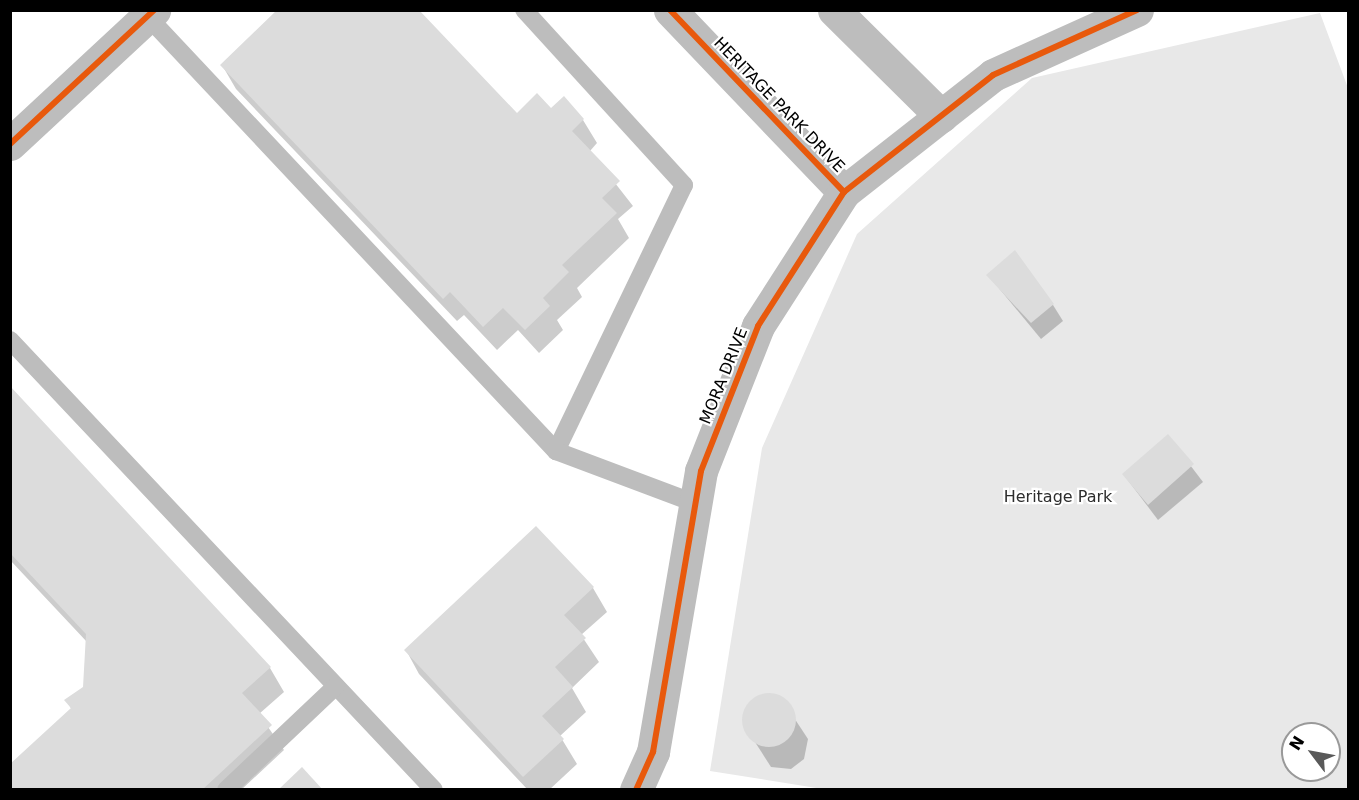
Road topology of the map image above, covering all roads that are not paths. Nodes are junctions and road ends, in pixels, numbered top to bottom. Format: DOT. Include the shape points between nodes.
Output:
graph roads {
  1 [pos="524,10"];
  2 [pos="670,10"];
  3 [pos="834,10"];
  4 [pos="1137,10"];
  5 [pos="151,14"];
  6 [pos="941,116"];
  7 [pos="10,144"];
  8 [pos="844,192"];
  9 [pos="10,340"];
  10 [pos="556,451"];
  11 [pos="694,503"];
  12 [pos="336,686"];
  13 [pos="640,788"];
  14 [pos="226,789"];
  15 [pos="434,789"];
  1 -- 10 [label="lane" via="684,185"];
  2 -- 8 [label="street, HERITAGE PARK DRIVE"];
  3 -- 6 [label="street"];
  4 -- 6 [label="street, MORA DRIVE" via="993,75"];
  5 -- 7 [label="street"];
  5 -- 10 [label="lane"];
  6 -- 8 [label="street, MORA DRIVE"];
  8 -- 11 [label="street, MORA DRIVE" via="758,326 701,471"];
  9 -- 12 [label="lane"];
  10 -- 11 [label="lane"];
  11 -- 13 [label="street, MORA DRIVE" via="653,752"];
  12 -- 14 [label="lane"];
  12 -- 15 [label="lane"];
}
